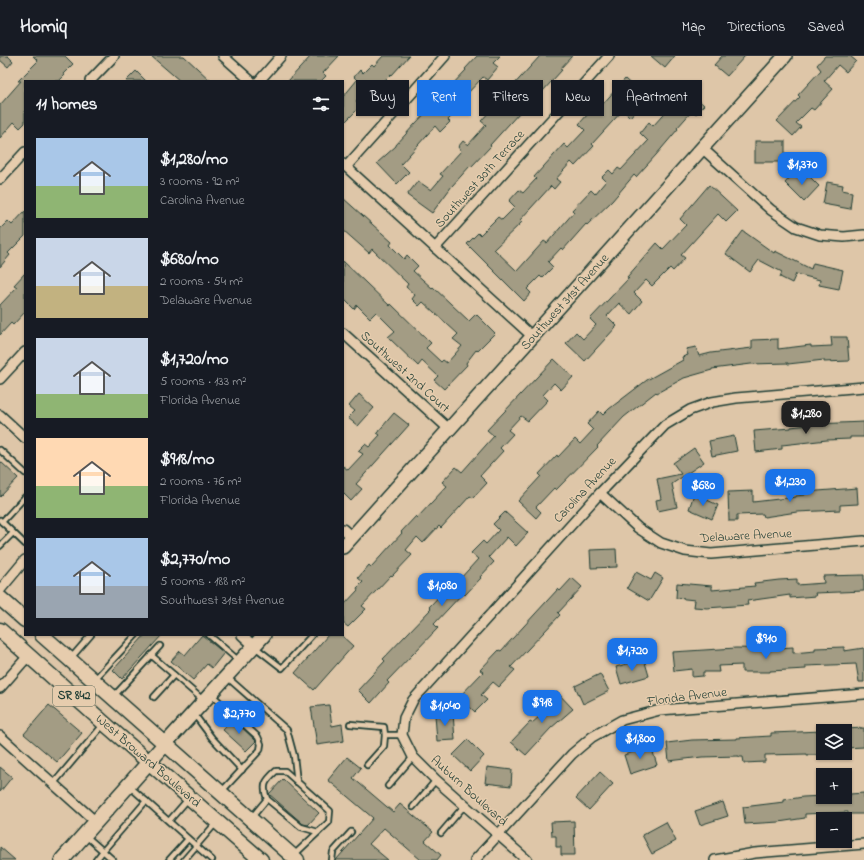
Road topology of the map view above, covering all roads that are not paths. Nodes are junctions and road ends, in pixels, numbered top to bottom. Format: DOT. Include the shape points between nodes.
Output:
graph roads {
  1 [pos="114,56"];
  2 [pos="223,56"];
  3 [pos="281,56"];
  4 [pos="445,56"];
  5 [pos="609,56"];
  6 [pos="785,56"];
  7 [pos="91,80"];
  8 [pos="250,80"];
  9 [pos="260,80"];
  10 [pos="702,148"];
  11 [pos="24,153"];
  12 [pos="344,166"];
  13 [pos="0,179"];
  14 [pos="864,235"];
  15 [pos="435,248"];
  16 [pos="344,334"];
  17 [pos="533,337"];
  18 [pos="24,353"];
  19 [pos="0,380"];
  20 [pos="864,387"];
  21 [pos="0,415"];
  22 [pos="450,430"];
  23 [pos="24,437"];
  24 [pos="0,450"];
  25 [pos="24,472"];
  26 [pos="600,492"];
  27 [pos="24,498"];
  28 [pos="1,521"];
  29 [pos="13,533"];
  30 [pos="346,539"];
  31 [pos="864,541"];
  32 [pos="24,543"];
  33 [pos="0,546"];
  34 [pos="24,561"];
  35 [pos="0,590"];
  36 [pos="0,598"];
  37 [pos="24,619"];
  38 [pos="0,630"];
  39 [pos="43,636"];
  40 [pos="90,636"];
  41 [pos="135,636"];
  42 [pos="210,636"];
  43 [pos="243,636"];
  44 [pos="263,636"];
  45 [pos="311,636"];
  46 [pos="160,646"];
  47 [pos="254,646"];
  48 [pos="29,655"];
  49 [pos="151,655"];
  50 [pos="69,659"];
  51 [pos="240,662"];
  52 [pos="174,675"];
  53 [pos="226,676"];
  54 [pos="94,681"];
  55 [pos="0,688"];
  56 [pos="864,694"];
  57 [pos="112,697"];
  58 [pos="154,697"];
  59 [pos="207,697"];
  60 [pos="193,713"];
  61 [pos="104,723"];
  62 [pos="350,724"];
  63 [pos="385,735"];
  64 [pos="402,735"];
  65 [pos="0,736"];
  66 [pos="165,744"];
  67 [pos="413,758"];
  68 [pos="149,762"];
  69 [pos="367,765"];
  70 [pos="242,770"];
  71 [pos="436,780"];
  72 [pos="297,782"];
  73 [pos="54,783"];
  74 [pos="128,785"];
  75 [pos="388,786"];
  76 [pos="221,792"];
  77 [pos="189,797"];
  78 [pos="267,800"];
  79 [pos="146,801"];
  80 [pos="465,806"];
  81 [pos="413,807"];
  82 [pos="251,819"];
  83 [pos="169,821"];
  84 [pos="96,822"];
  85 [pos="217,822"];
  86 [pos="318,832"];
  87 [pos="351,832"];
  88 [pos="441,833"];
  89 [pos="84,834"];
  90 [pos="498,834"];
  91 [pos="188,839"];
  92 [pos="864,844"];
  93 [pos="196,846"];
  94 [pos="103,851"];
  95 [pos="295,858"];
  96 [pos="62,860"];
  97 [pos="96,860"];
  98 [pos="113,860"];
  99 [pos="169,860"];
  100 [pos="184,860"];
  101 [pos="212,860"];
  102 [pos="261,860"];
  103 [pos="332,860"];
  104 [pos="475,860"];
  105 [pos="527,860"];
  106 [pos="715,860"];
  1 -- 7 [label="street"];
  2 -- 8 [label="street"];
  3 -- 9 [label="street"];
  4 -- 12 [label="street"];
  5 -- 15 [label="street, Southwest 30th Terrace"];
  6 -- 10 [label="main road, Southwest 31st Avenue"];
  10 -- 14 [label="street" via="771,210 796,227 820,235"];
  10 -- 17 [label="main road, Southwest 31st Avenue"];
  11 -- 13 [label="street"];
  12 -- 15 [label="street"];
  15 -- 17 [label="street"];
  16 -- 22 [label="street, Southwest 2nd Court"];
  17 -- 22 [label="main road, Southwest 31st Avenue"];
  18 -- 19 [label="street"];
  20 -- 26 [label="street, Carolina Avenue" via="736,398 712,402 690,410 665,425"];
  21 -- 23 [label="street"];
  22 -- 30 [label="main road, Southwest 31st Avenue"];
  24 -- 25 [label="lane"];
  26 -- 31 [label="street, Delaware Avenue" via="638,528 661,543 685,551 711,554"];
  26 -- 64 [label="street, Carolina Avenue" via="413,700 404,718"];
  27 -- 28 [label="lane"];
  28 -- 29 [label="lane"];
  29 -- 32 [label="lane"];
  29 -- 33 [label="lane"];
  34 -- 35 [label="street"];
  36 -- 37 [label="main road"];
  38 -- 48 [label="main road, West Broward Boulevard / SR 842"];
  39 -- 50 [label="main road, West Broward Boulevard / SR 842"];
  40 -- 50 [label="lane"];
  41 -- 54 [label="lane"];
  42 -- 51 [label="lane"];
  43 -- 47 [label="street"];
  44 -- 47 [label="main road"];
  45 -- 47 [label="lane" via="282,668"];
  46 -- 49 [label="lane"];
  47 -- 51 [label="main road"];
  48 -- 55 [label="street"];
  48 -- 61 [label="main road, West Broward Boulevard / SR 842"];
  49 -- 52 [label="lane"];
  49 -- 57 [label="lane"];
  50 -- 54 [label="main road, West Broward Boulevard / SR 842"];
  51 -- 53 [label="main road"];
  52 -- 58 [label="lane"];
  52 -- 59 [label="lane"];
  53 -- 59 [label="main road"];
  53 -- 72 [label="lane" via="287,730"];
  54 -- 57 [label="main road, West Broward Boulevard / SR 842"];
  56 -- 90 [label="street, Florida Avenue" via="660,710 622,720 592,736 572,754"];
  57 -- 66 [label="main road, West Broward Boulevard / SR 842"];
  59 -- 60 [label="main road"];
  59 -- 70 [label="lane" via="258,738 261,744 260,750"];
  60 -- 66 [label="main road"];
  60 -- 70 [label="lane"];
  61 -- 68 [label="main road, West Broward Boulevard / SR 842"];
  61 -- 73 [label="lane"];
  62 -- 63 [label="lane" via="384,727"];
  63 -- 64 [label="lane"];
  63 -- 69 [label="lane" via="384,746"];
  64 -- 67 [label="street, Auburn Boulevard"];
  65 -- 73 [label="street"];
  66 -- 68 [label="main road"];
  66 -- 76 [label="main road, West Broward Boulevard / SR 842"];
  67 -- 71 [label="street, Auburn Boulevard"];
  67 -- 75 [label="lane"];
  68 -- 74 [label="main road"];
  68 -- 77 [label="main road, West Broward Boulevard / SR 842"];
  70 -- 76 [label="lane"];
  71 -- 80 [label="street, Auburn Boulevard"];
  71 -- 81 [label="lane"];
  72 -- 78 [label="lane" via="285,771 276,771 267,780 264,789"];
  72 -- 86 [label="lane" via="330,811 329,822"];
  73 -- 84 [label="street"];
  74 -- 79 [label="lane"];
  74 -- 84 [label="main road"];
  76 -- 82 [label="main road, West Broward Boulevard / SR 842"];
  77 -- 83 [label="lane"];
  77 -- 85 [label="main road, West Broward Boulevard / SR 842"];
  78 -- 82 [label="lane"];
  78 -- 86 [label="lane" via="301,827"];
  79 -- 83 [label="lane"];
  79 -- 94 [label="lane"];
  80 -- 88 [label="lane"];
  80 -- 90 [label="street, Auburn Boulevard"];
  82 -- 95 [label="main road, West Broward Boulevard / SR 842"];
  83 -- 91 [label="lane"];
  84 -- 89 [label="main road"];
  85 -- 93 [label="lane"];
  85 -- 102 [label="main road, West Broward Boulevard / SR 842"];
  86 -- 95 [label="lane"];
  87 -- 103 [label="lane" via="334,852"];
  89 -- 94 [label="lane"];
  89 -- 96 [label="main road"];
  90 -- 104 [label="street, Florida Avenue"];
  90 -- 105 [label="street, Auburn Boulevard"];
  91 -- 93 [label="lane"];
  91 -- 99 [label="lane"];
  92 -- 106 [label="street" via="755,853"];
  93 -- 100 [label="lane"];
  93 -- 101 [label="lane"];
  94 -- 97 [label="lane"];
  94 -- 98 [label="lane"];
}
